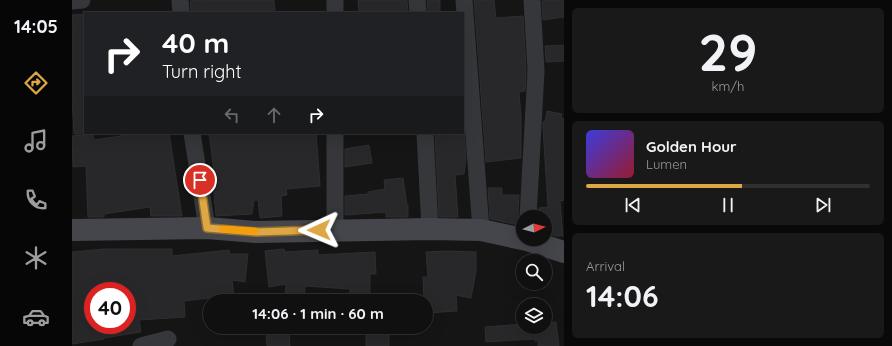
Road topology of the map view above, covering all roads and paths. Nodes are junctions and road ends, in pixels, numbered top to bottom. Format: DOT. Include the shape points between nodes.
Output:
graph roads {
  1 [pos="82,0"];
  2 [pos="180,0"];
  3 [pos="335,0"];
  4 [pos="417,0"];
  5 [pos="464,0"];
  6 [pos="532,0"];
  7 [pos="72,1"];
  8 [pos="181,12"];
  9 [pos="335,12"];
  10 [pos="418,12"];
  11 [pos="192,134"];
  12 [pos="335,134"];
  13 [pos="425,134"];
  14 [pos="528,210"];
  15 [pos="207,228"];
  16 [pos="430,229"];
  17 [pos="72,230"];
  18 [pos="335,230"];
  19 [pos="481,230"];
  20 [pos="516,238"];
  21 [pos="546,246"];
  22 [pos="564,252"];
  23 [pos="168,339"];
  24 [pos="141,346"];
  1 -- 7 [label="street"];
  2 -- 8 [label="street"];
  3 -- 9 [label="street"];
  4 -- 10 [label="street"];
  5 -- 19 [label="street"];
  6 -- 14 [label="street" via="536,70"];
  11 -- 15 [label="street"];
  12 -- 18 [label="street"];
  13 -- 16 [label="street"];
  15 -- 17 [label="street"];
  15 -- 18 [label="street" via="256,232"];
  16 -- 18 [label="street"];
  16 -- 19 [label="street"];
  19 -- 20 [label="street"];
  21 -- 22 [label="street"];
  23 -- 24 [label="street"];
}
